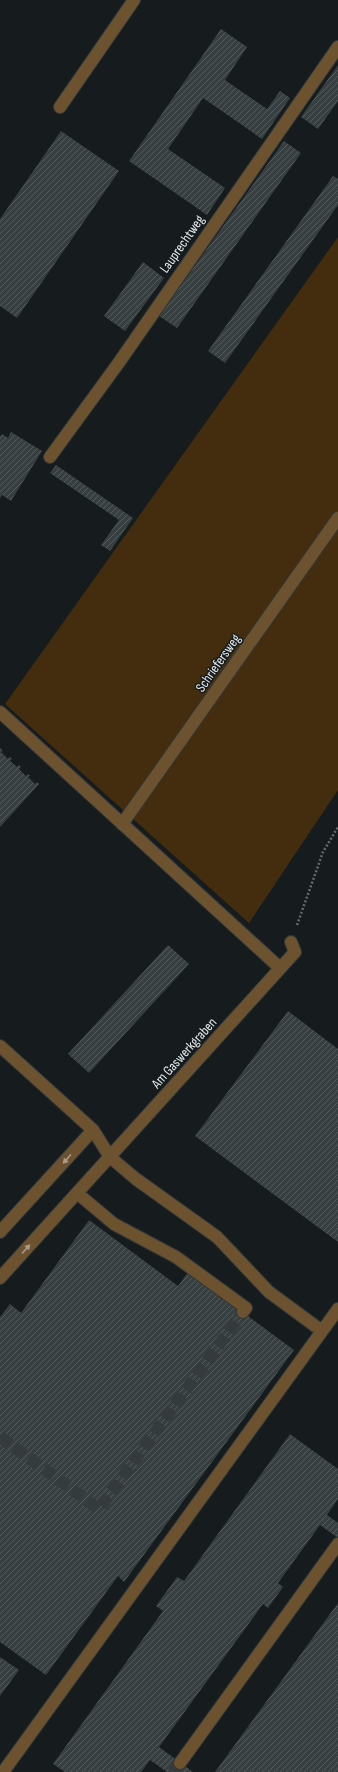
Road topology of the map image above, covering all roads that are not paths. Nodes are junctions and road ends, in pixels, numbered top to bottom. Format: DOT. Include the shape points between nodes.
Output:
graph roads {
  1 [pos="134,0"];
  2 [pos="338,47"];
  3 [pos="60,107"];
  4 [pos="50,457"];
  5 [pos="338,518"];
  6 [pos="0,712"];
  7 [pos="122,824"];
  8 [pos="291,942"];
  9 [pos="280,968"];
  10 [pos="0,1046"];
  11 [pos="93,1130"];
  12 [pos="110,1157"];
  13 [pos="77,1193"];
  14 [pos="0,1232"];
  15 [pos="0,1278"];
  16 [pos="338,1309"];
  17 [pos="243,1312"];
  18 [pos="322,1331"];
  19 [pos="338,1544"];
  20 [pos="180,1763"];
  21 [pos="3,1772"];
  1 -- 3 [label="street"];
  2 -- 4 [label="street, Lauprechtweg" via="120,361"];
  5 -- 7 [label="street, Schriefersweg"];
  6 -- 7 [label="street"];
  7 -- 9 [label="street"];
  8 -- 9 [label="street, Am Gaswerkgraben" via="296,952"];
  9 -- 12 [label="street, Am Gaswerkgraben"];
  10 -- 11 [label="street"];
  11 -- 12 [label="street"];
  11 -- 14 [label="street, one-way"];
  12 -- 13 [label="street, Am Gaswerkgraben"];
  12 -- 18 [label="street" via="136,1179 217,1237 269,1292"];
  15 -- 13 [label="street, Am Gaswerkgraben, one-way"];
  13 -- 17 [label="street" via="114,1224 176,1257 246,1308"];
  16 -- 18 [label="street"];
  18 -- 21 [label="street"];
  19 -- 20 [label="street"];
}
